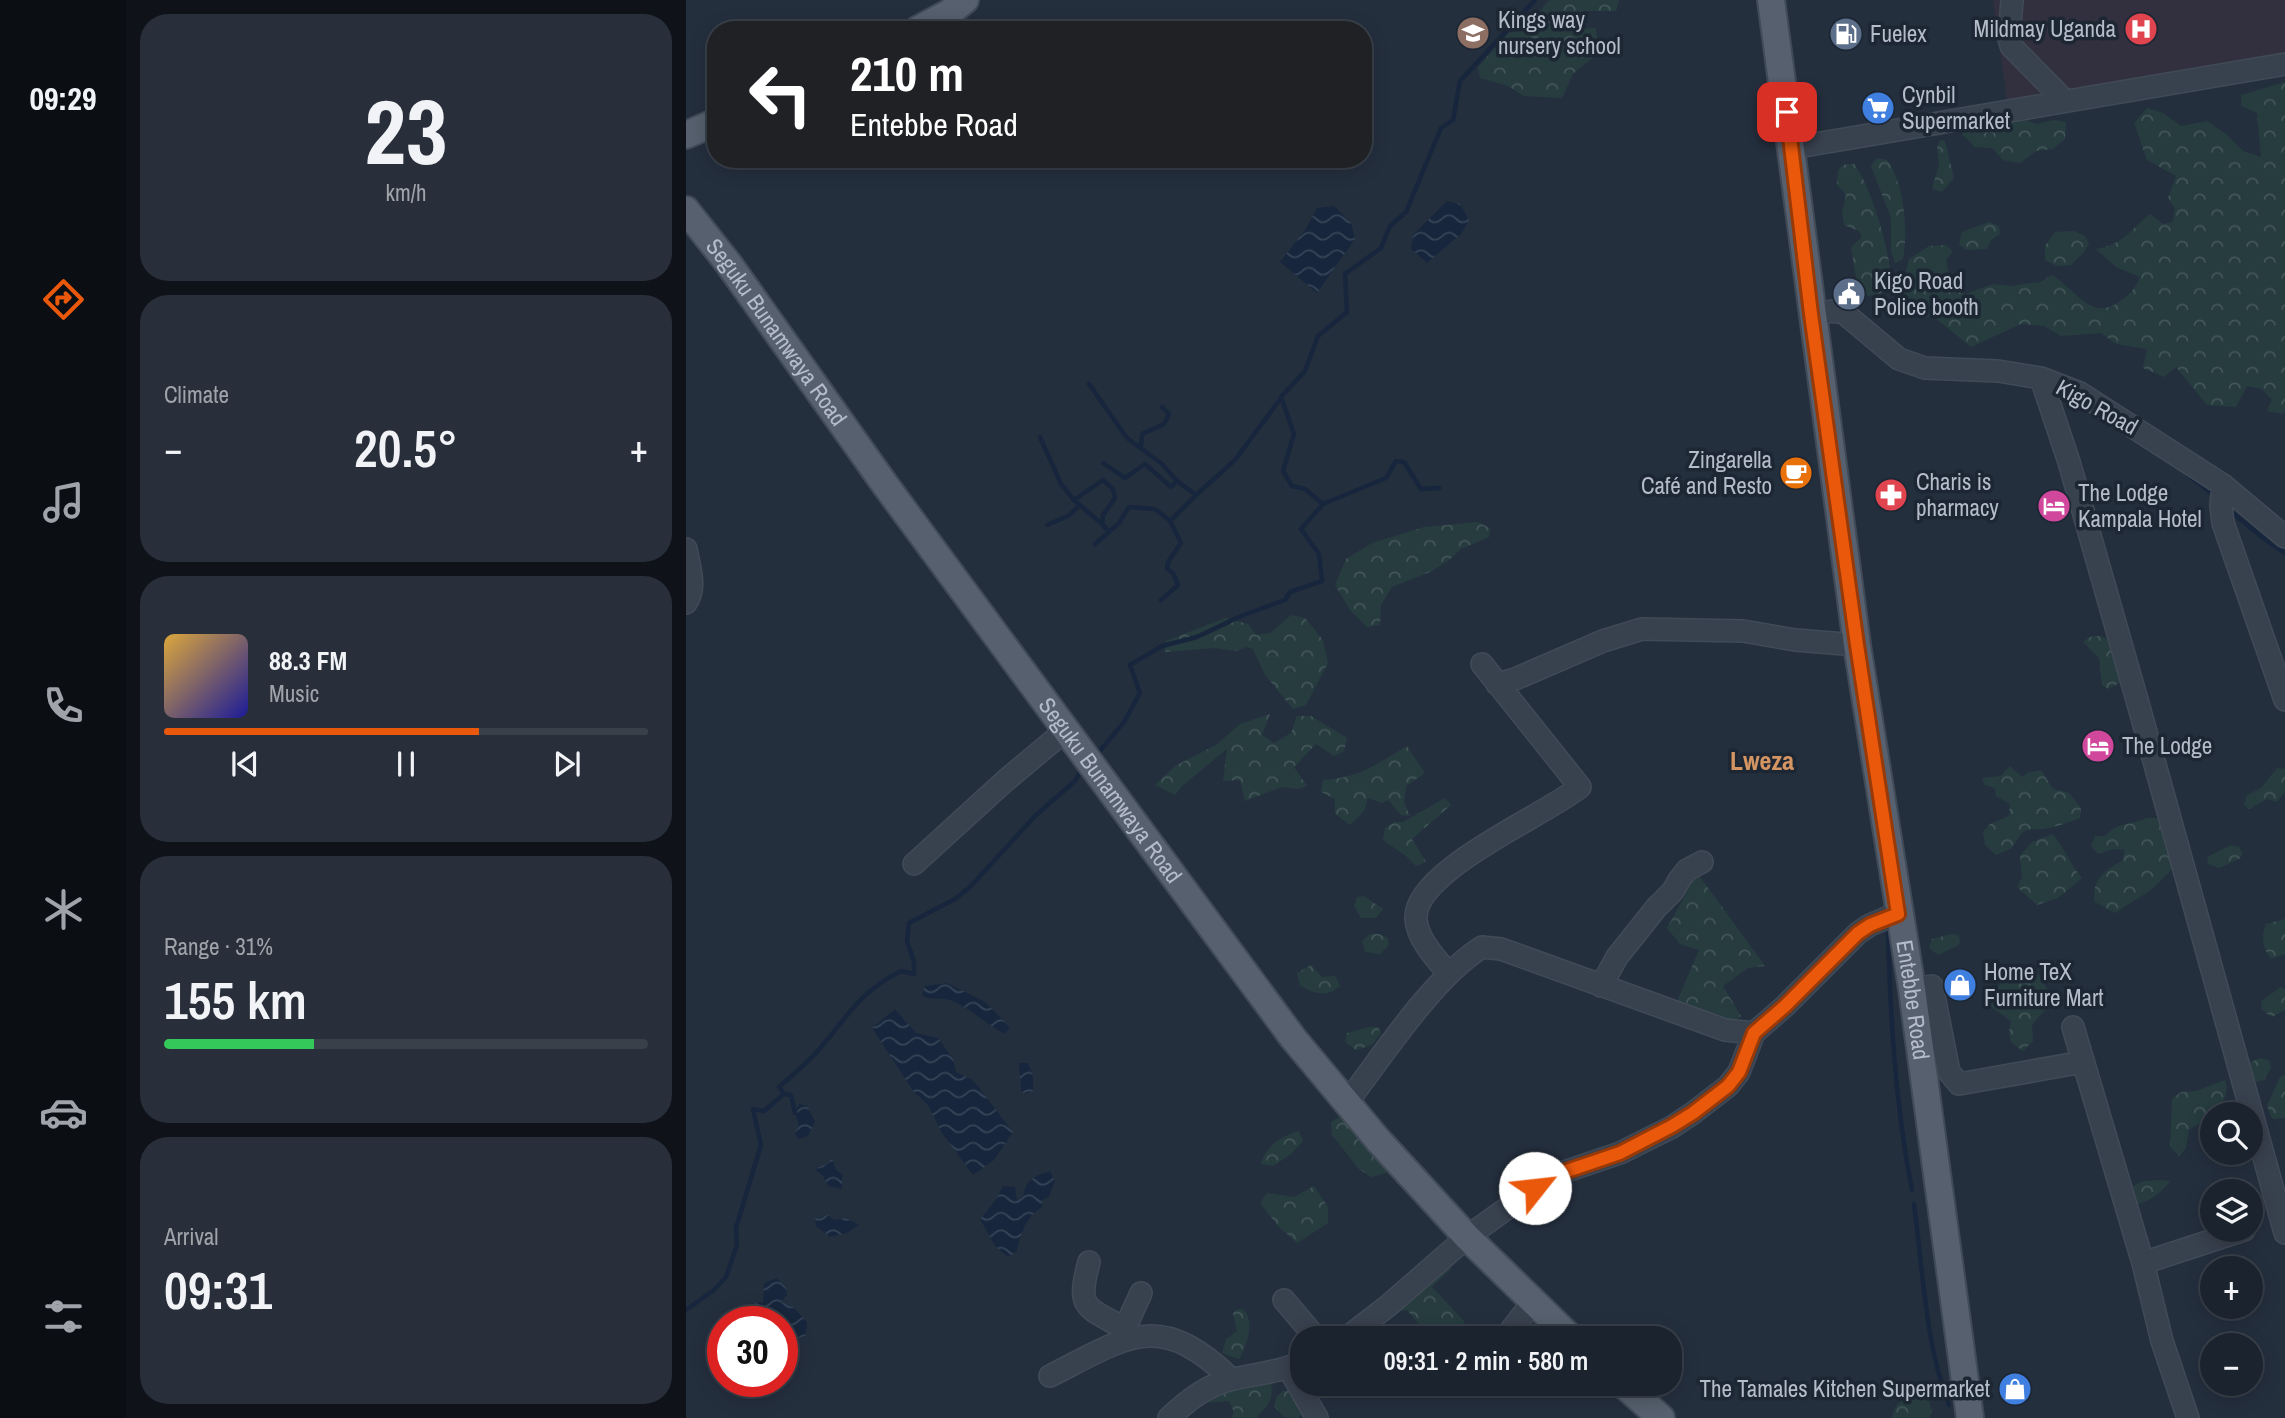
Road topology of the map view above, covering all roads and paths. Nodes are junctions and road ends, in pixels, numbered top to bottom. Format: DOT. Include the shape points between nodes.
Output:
graph roads {
  1 [pos="1771,0"];
  2 [pos="2012,0"];
  3 [pos="952,4"];
  4 [pos="929,21"];
  5 [pos="2285,64"];
  6 [pos="2065,101"];
  7 [pos="707,126"];
  8 [pos="686,135"];
  9 [pos="1792,148"];
  10 [pos="686,210"];
  11 [pos="1811,314"];
  12 [pos="2041,378"];
  13 [pos="2224,485"];
  14 [pos="2285,537"];
  15 [pos="686,549"];
  16 [pos="686,603"];
  17 [pos="1857,645"];
  18 [pos="1482,664"];
  19 [pos="1497,684"];
  20 [pos="2285,700"];
  21 [pos="1066,730"];
  22 [pos="1702,862"];
  23 [pos="914,864"];
  24 [pos="1898,914"];
  25 [pos="1449,974"];
  26 [pos="1601,986"];
  27 [pos="1912,989"];
  28 [pos="2073,1027"];
  29 [pos="1754,1033"];
  30 [pos="2083,1062"];
  31 [pos="1348,1101"];
  32 [pos="2283,1223"];
  33 [pos="2263,1226"];
  34 [pos="1467,1237"];
  35 [pos="2207,1242"];
  36 [pos="1088,1262"];
  37 [pos="2143,1263"];
  38 [pos="1141,1293"];
  39 [pos="1284,1300"];
  40 [pos="1533,1302"];
  41 [pos="1306,1326"];
  42 [pos="1362,1326"];
  43 [pos="1514,1326"];
  44 [pos="1558,1326"];
  45 [pos="1122,1335"];
  46 [pos="1290,1365"];
  47 [pos="1050,1376"];
  48 [pos="1231,1379"];
  49 [pos="1306,1396"];
  50 [pos="1636,1396"];
  51 [pos="1314,1417"];
  52 [pos="1169,1418"];
  53 [pos="1661,1418"];
  54 [pos="1970,1418"];
  55 [pos="2188,1418"];
  1 -- 9 [label="main road, Entebbe Road"];
  2 -- 6 [label="street" via="2011,46"];
  3 -- 4 [label="main road"];
  5 -- 6 [label="street"];
  6 -- 9 [label="street"];
  7 -- 8 [label="main road"];
  9 -- 11 [label="main road, Entebbe Road"];
  10 -- 21 [label="main road, Seguku Bunamwaya Road"];
  11 -- 12 [label="street, Kigo Road" via="1844,313 1899,359 1925,368"];
  11 -- 17 [label="main road, Entebbe Road"];
  12 -- 13 [label="street, Kigo Road" via="2090,399"];
  12 -- 32 [label="street" via="2069,462"];
  13 -- 14 [label="street, Kigo Road"];
  13 -- 20 [label="street" via="2222,523"];
  15 -- 16 [label="street" via="692,580"];
  17 -- 19 [label="street" via="1743,631 1642,629"];
  17 -- 24 [label="main road, Entebbe Road"];
  18 -- 19 [label="street"];
  19 -- 25 [label="street" via="1580,787 1449,869 1422,896 1416,923"];
  21 -- 23 [label="street"];
  21 -- 31 [label="main road, Seguku Bunamwaya Road" via="1293,1038"];
  22 -- 26 [label="street" via="1678,880 1617,957"];
  24 -- 27 [label="main road, Entebbe Road"];
  24 -- 29 [label="street" via="1858,933"];
  25 -- 26 [label="street" via="1472,953 1489,946"];
  25 -- 31 [label="street"];
  26 -- 29 [label="street" via="1725,1030"];
  27 -- 30 [label="street" via="1933,986 1949,1072 1959,1084"];
  27 -- 54 [label="main road, Entebbe Road"];
  28 -- 30 [label="street"];
  29 -- 34 [label="street" via="1739,1072 1693,1113 1620,1153 1558,1174"];
  30 -- 37 [label="street"];
  31 -- 34 [label="main road, Seguku Bunamwaya Road"];
  32 -- 33 [label="street"];
  34 -- 40 [label="main road, Seguku Bunamwaya Road"];
  34 -- 42 [label="street"];
  35 -- 37 [label="street"];
  36 -- 45 [label="street" via="1082,1298"];
  37 -- 55 [label="street" via="2162,1341"];
  38 -- 45 [label="street"];
  39 -- 41 [label="street"];
  40 -- 43 [label="street"];
  40 -- 44 [label="main road, Seguku Bunamwaya Road"];
  45 -- 47 [label="street"];
  45 -- 48 [label="street" via="1187,1344"];
  46 -- 48 [label="street"];
  48 -- 52 [label="street" via="1208,1387"];
  49 -- 51 [label="street"];
  50 -- 53 [label="main road"];
}
